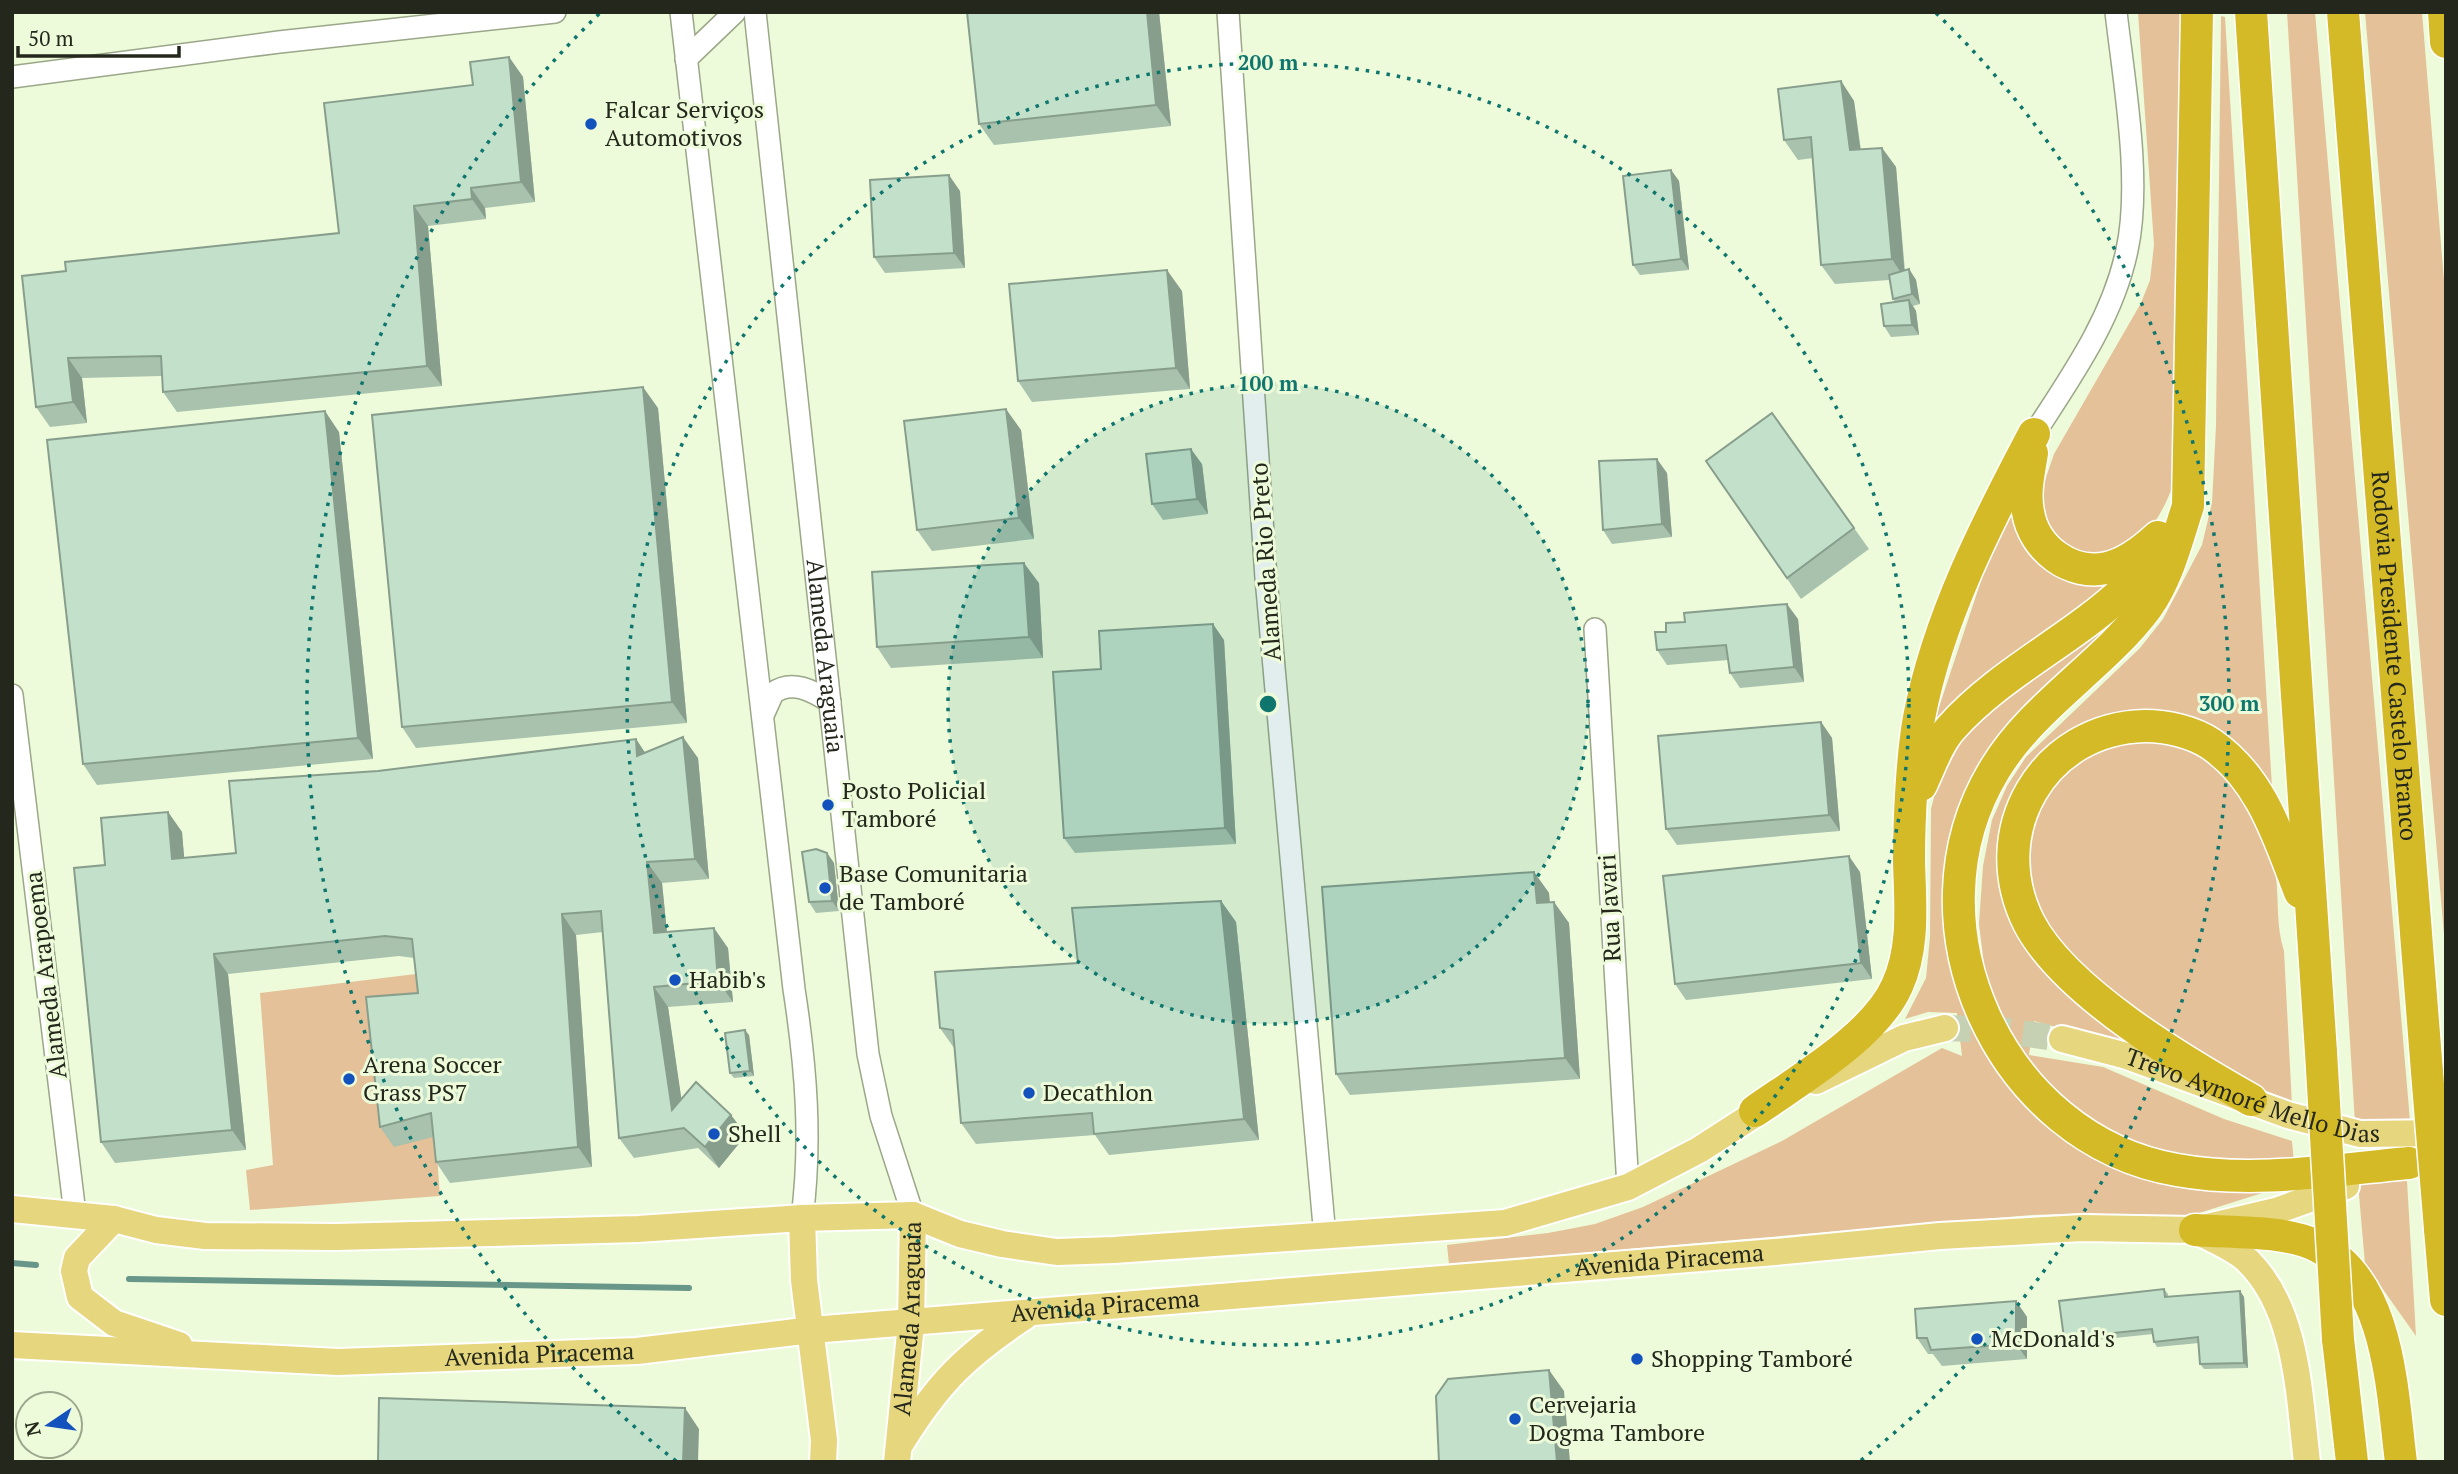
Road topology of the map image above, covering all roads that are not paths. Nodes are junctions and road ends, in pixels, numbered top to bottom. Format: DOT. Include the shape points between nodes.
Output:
graph roads {
  1 [pos="555,12"];
  2 [pos="681,12"];
  3 [pos="735,12"];
  4 [pos="755,12"];
  5 [pos="1228,12"];
  6 [pos="2116,12"];
  7 [pos="2197,12"];
  8 [pos="2251,12"];
  9 [pos="2343,12"];
  10 [pos="2444,12"];
  11 [pos="2446,42"];
  12 [pos="687,60"];
  13 [pos="12,77"];
  14 [pos="2035,435"];
  15 [pos="2188,506"];
  16 [pos="2177,540"];
  17 [pos="1595,629"];
  18 [pos="12,695"];
  19 [pos="830,702"];
  20 [pos="764,713"];
  21 [pos="1912,806"];
  22 [pos="19,807"];
  23 [pos="2311,919"];
  24 [pos="1945,1028"];
  25 [pos="2062,1039"];
  26 [pos="2251,1100"];
  27 [pos="1755,1111"];
  28 [pos="2446,1133"];
  29 [pos="2409,1163"];
  30 [pos="2446,1164"];
  31 [pos="1628,1187"];
  32 [pos="12,1209"];
  33 [pos="75,1214"];
  34 [pos="913,1215"];
  35 [pos="802,1217"];
  36 [pos="114,1219"];
  37 [pos="2195,1230"];
  38 [pos="1325,1237"];
  39 [pos="2446,1300"];
  40 [pos="1029,1314"];
  41 [pos="911,1324"];
  42 [pos="812,1330"];
  43 [pos="12,1345"];
  44 [pos="209,1355"];
  45 [pos="897,1455"];
  46 [pos="823,1462"];
  47 [pos="2307,1462"];
  48 [pos="2353,1462"];
  49 [pos="2400,1462"];
  1 -- 13 [label="street"];
  2 -- 12 [label="street"];
  3 -- 12 [label="street"];
  4 -- 19 [label="street, Alameda Araguaia"];
  5 -- 38 [label="street, Alameda Rio Preto" via="1266,578"];
  6 -- 14 [label="street" via="2130,153 2127,250 2120,278 2086,353"];
  7 -- 15 [label="highway"];
  8 -- 23 [label="highway"];
  9 -- 39 [label="highway, Rodovia Presidente Castelo Branco, bridge"];
  10 -- 11 [label="highway"];
  12 -- 20 [label="street"];
  14 -- 15 [label="highway" via="2026,492 2028,515 2047,549 2072,567 2108,568 2131,558"];
  14 -- 21 [label="highway" via="1987,523 1941,641 1919,718"];
  15 -- 16 [label="highway"];
  16 -- 21 [label="highway" via="2121,595 1990,691 1950,730"];
  16 -- 29 [label="highway" via="2149,604 2027,729 1996,768 1977,809 1959,880 1958,915 1976,1000 2006,1060 2032,1092 2080,1133 2117,1153 2175,1170 2227,1176"];
  17 -- 31 [label="street, Rua Javari"];
  18 -- 22 [label="street, Alameda Arapoema"];
  19 -- 20 [label="street" via="814,692 788,687 773,693"];
  19 -- 34 [label="street, Alameda Araguaia" via="868,1054 881,1116"];
  20 -- 35 [label="street" via="806,1068 809,1166"];
  21 -- 27 [label="highway" via="1910,927 1897,986 1866,1027"];
  22 -- 33 [label="street, Alameda Arapoema"];
  23 -- 26 [label="highway" via="2274,823 2256,790 2211,744 2187,733 2158,726 2129,727 2074,745 2037,781 2014,833 2017,893 2030,924 2052,954 2115,1012 2185,1063"];
  23 -- 48 [label="highway, bridge" via="2338,1339"];
  24 -- 27 [label="main road" via="1904,1038"];
  25 -- 26 [label="main road, Trevo Aymoré Mello Dias" via="2127,1056"];
  26 -- 28 [label="main road, Trevo Aymoré Mello Dias" via="2360,1134"];
  27 -- 31 [label="main road" via="1699,1150"];
  29 -- 30 [label="main road, Trevo Aymoré Mello Dias"];
  29 -- 37 [label="main road, Trevo Aymoré Mello Dias" via="2276,1211"];
  31 -- 38 [label="main road" via="1505,1223"];
  32 -- 33 [label="main road"];
  33 -- 36 [label="main road"];
  34 -- 35 [label="main road"];
  34 -- 38 [label="main road" via="960,1234 1056,1252"];
  34 -- 41 [label="main road, Alameda Araguaia"];
  35 -- 36 [label="main road" via="638,1229 336,1237 205,1236"];
  35 -- 42 [label="main road"];
  36 -- 44 [label="main road" via="77,1258 74,1271 80,1297 114,1323"];
  37 -- 40 [label="main road, Avenida Piracema" via="2083,1228 1940,1236"];
  37 -- 47 [label="main road" via="2247,1260 2268,1287 2289,1343"];
  37 -- 49 [label="highway" via="2296,1239 2319,1246 2346,1269 2362,1288 2383,1342"];
  40 -- 41 [label="main road, Avenida Piracema"];
  40 -- 45 [label="main road" via="952,1371"];
  41 -- 42 [label="main road, Avenida Piracema"];
  41 -- 45 [label="main road, Alameda Araguaia"];
  42 -- 44 [label="main road, Avenida Piracema" via="637,1351 338,1362"];
  42 -- 46 [label="main road"];
  43 -- 44 [label="main road, Avenida Piracema"];
}
